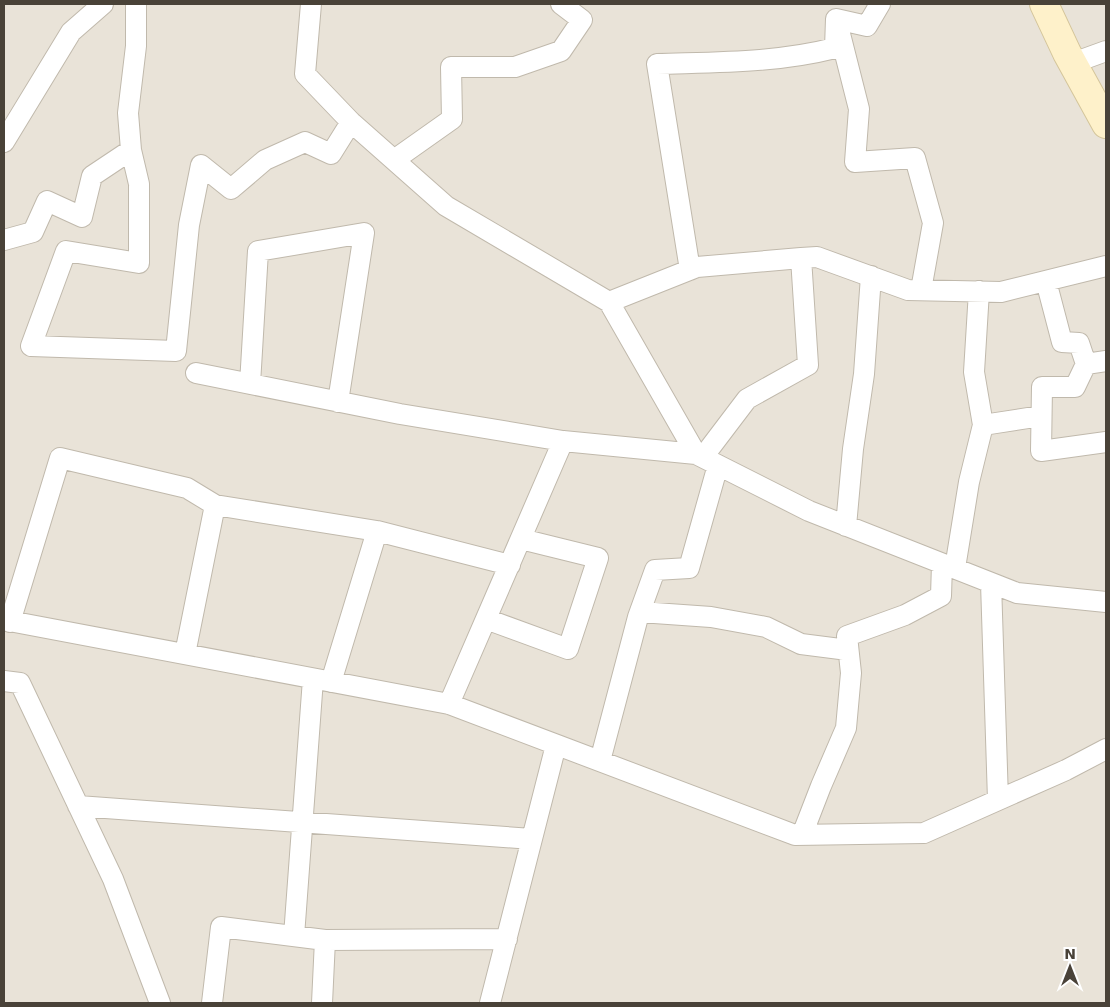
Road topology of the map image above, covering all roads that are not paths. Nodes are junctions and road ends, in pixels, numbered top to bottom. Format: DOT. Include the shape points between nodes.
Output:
graph roads {
  1 [pos="103,4"];
  2 [pos="136,4"];
  3 [pos="311,4"];
  4 [pos="561,4"];
  5 [pos="880,4"];
  6 [pos="1044,4"];
  7 [pos="836,19"];
  8 [pos="1106,50"];
  9 [pos="1073,63"];
  10 [pos="350,122"];
  11 [pos="1106,124"];
  12 [pos="4,142"];
  13 [pos="132,150"];
  14 [pos="394,160"];
  15 [pos="4,240"];
  16 [pos="801,258"];
  17 [pos="1106,266"];
  18 [pos="690,270"];
  19 [pos="871,276"];
  20 [pos="1046,280"];
  21 [pos="921,290"];
  22 [pos="979,291"];
  23 [pos="609,302"];
  24 [pos="1106,361"];
  25 [pos="1086,364"];
  26 [pos="196,373"];
  27 [pos="250,384"];
  28 [pos="338,402"];
  29 [pos="1041,416"];
  30 [pos="983,425"];
  31 [pos="563,441"];
  32 [pos="1106,442"];
  33 [pos="706,458"];
  34 [pos="215,505"];
  35 [pos="846,526"];
  36 [pos="377,531"];
  37 [pos="521,539"];
  38 [pos="510,565"];
  39 [pos="948,566"];
  40 [pos="991,583"];
  41 [pos="1106,602"];
  42 [pos="640,612"];
  43 [pos="486,619"];
  44 [pos="7,621"];
  45 [pos="848,650"];
  46 [pos="185,654"];
  47 [pos="322,681"];
  48 [pos="4,682"];
  49 [pos="449,704"];
  50 [pos="556,745"];
  51 [pos="1106,749"];
  52 [pos="600,761"];
  53 [pos="998,800"];
  54 [pos="78,806"];
  55 [pos="303,823"];
  56 [pos="802,835"];
  57 [pos="532,839"];
  58 [pos="294,936"];
  59 [pos="507,939"];
  60 [pos="325,940"];
  61 [pos="160,1003"];
  62 [pos="212,1003"];
  63 [pos="322,1003"];
  64 [pos="490,1003"];
  1 -- 12 [label="street" via="71,32"];
  2 -- 13 [label="street" via="136,46 128,112"];
  3 -- 10 [label="street" via="305,74"];
  4 -- 14 [label="street" via="582,20 561,51 515,68 451,68 452,119"];
  5 -- 7 [label="street" via="867,26"];
  6 -- 9 [label="street"];
  7 -- 18 [label="street" via="835,48 809,55 762,61 657,64"];
  7 -- 21 [label="street" via="859,109 855,162 915,158 932,223"];
  8 -- 9 [label="street"];
  9 -- 11 [label="street"];
  10 -- 13 [label="street" via="331,154 305,142 265,160 230,189 201,165 189,225 176,351 31,346 66,251 139,262 139,184"];
  10 -- 14 [label="street"];
  13 -- 15 [label="street" via="92,176 82,217 47,201 34,232"];
  14 -- 23 [label="street" via="446,206"];
  16 -- 18 [label="street"];
  16 -- 19 [label="street" via="817,257"];
  16 -- 33 [label="street" via="808,365 747,399"];
  17 -- 20 [label="street"];
  18 -- 23 [label="street"];
  19 -- 21 [label="street" via="908,290"];
  19 -- 35 [label="street" via="864,374"];
  20 -- 22 [label="street" via="1001,292"];
  20 -- 25 [label="street" via="1062,342 1079,342"];
  21 -- 22 [label="street"];
  22 -- 30 [label="street" via="974,372"];
  23 -- 33 [label="street"];
  24 -- 25 [label="street"];
  25 -- 29 [label="street" via="1074,386 1042,386"];
  26 -- 27 [label="street"];
  27 -- 28 [label="street"];
  27 -- 28 [label="street" via="258,251 364,233"];
  28 -- 31 [label="street"];
  29 -- 30 [label="street"];
  29 -- 32 [label="street" via="1041,451"];
  30 -- 39 [label="street"];
  31 -- 33 [label="street"];
  31 -- 37 [label="street"];
  33 -- 35 [label="street" via="809,511"];
  33 -- 42 [label="street" via="689,568 655,570"];
  34 -- 36 [label="street"];
  34 -- 44 [label="street" via="187,488 60,458"];
  34 -- 46 [label="street"];
  35 -- 39 [label="street"];
  36 -- 38 [label="street"];
  36 -- 47 [label="street"];
  37 -- 38 [label="street"];
  37 -- 43 [label="street" via="598,558 568,650"];
  38 -- 43 [label="street"];
  39 -- 40 [label="street"];
  39 -- 45 [label="street" via="941,596 905,615 847,636"];
  40 -- 41 [label="street" via="1017,593"];
  40 -- 53 [label="street"];
  42 -- 45 [label="street" via="711,617 766,627 801,644"];
  42 -- 52 [label="street"];
  43 -- 49 [label="street"];
  44 -- 46 [label="street"];
  45 -- 56 [label="street" via="851,673 846,728"];
  46 -- 47 [label="street"];
  47 -- 49 [label="street"];
  47 -- 55 [label="street"];
  48 -- 54 [label="street" via="20,683"];
  49 -- 50 [label="street"];
  50 -- 52 [label="street"];
  50 -- 57 [label="street"];
  51 -- 53 [label="street"];
  52 -- 56 [label="street"];
  53 -- 56 [label="street" via="924,833"];
  54 -- 55 [label="street"];
  54 -- 61 [label="street" via="113,879"];
  55 -- 57 [label="street"];
  55 -- 58 [label="street"];
  57 -- 59 [label="street"];
  58 -- 60 [label="street"];
  58 -- 62 [label="street" via="221,927"];
  59 -- 60 [label="street"];
  59 -- 64 [label="street"];
  60 -- 63 [label="street"];
}
